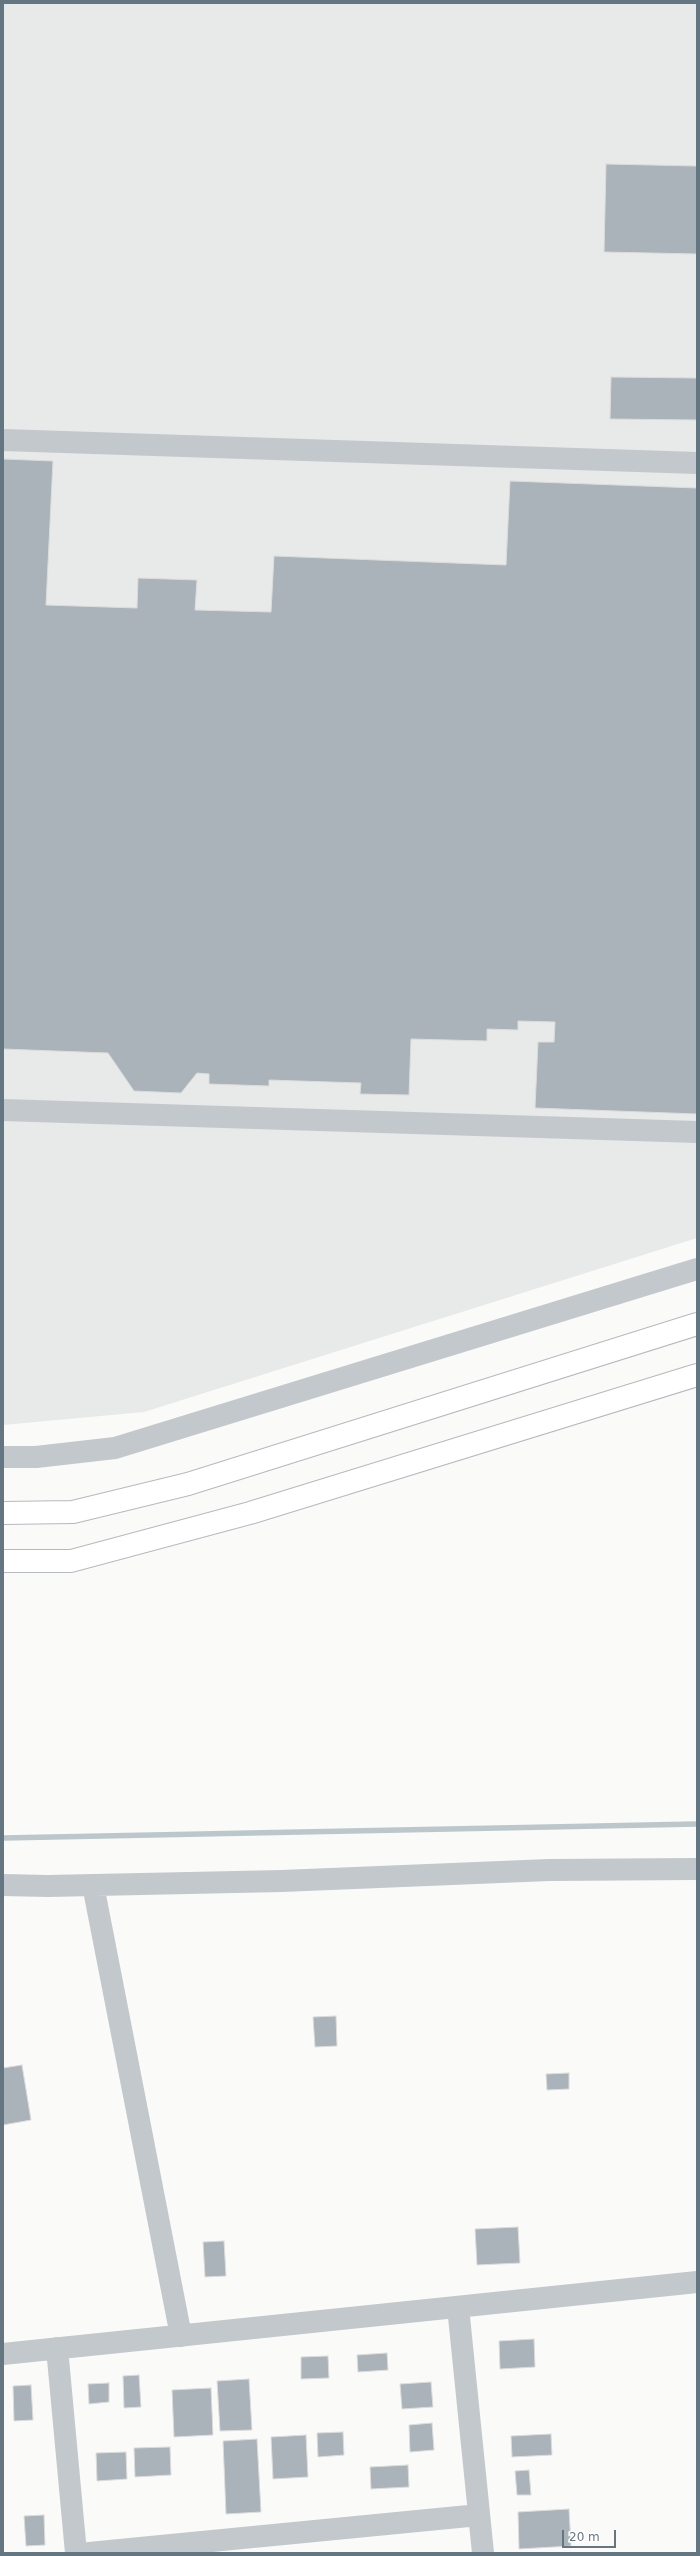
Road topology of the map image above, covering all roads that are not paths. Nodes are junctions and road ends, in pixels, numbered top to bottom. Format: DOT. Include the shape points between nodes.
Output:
graph roads {
  1 [pos="3,440"];
  2 [pos="697,462"];
  3 [pos="3,1110"];
  4 [pos="697,1132"];
  5 [pos="697,1269"];
  6 [pos="697,1324"];
  7 [pos="697,1375"];
  8 [pos="3,1457"];
  9 [pos="3,1513"];
  10 [pos="3,1560"];
  11 [pos="697,1869"];
  12 [pos="3,1885"];
  13 [pos="93,1885"];
  14 [pos="697,2282"];
  15 [pos="458,2307"];
  16 [pos="181,2336"];
  17 [pos="57,2348"];
  18 [pos="3,2354"];
  19 [pos="479,2515"];
  20 [pos="270,2545"];
  21 [pos="76,2553"];
  22 [pos="89,2553"];
  23 [pos="483,2553"];
  1 -- 2 [label="street"];
  3 -- 4 [label="street"];
  5 -- 8 [label="street" via="115,1448 36,1457"];
  6 -- 9 [label="main road" via="188,1484 73,1512"];
  7 -- 10 [label="main road" via="250,1512 79,1559"];
  11 -- 13 [label="street" via="550,1870 282,1881"];
  12 -- 13 [label="street"];
  13 -- 16 [label="street"];
  14 -- 15 [label="street"];
  15 -- 16 [label="street"];
  15 -- 19 [label="street"];
  16 -- 17 [label="street"];
  17 -- 18 [label="street"];
  17 -- 21 [label="street"];
  19 -- 20 [label="street"];
  19 -- 23 [label="street"];
  20 -- 22 [label="street"];
}
